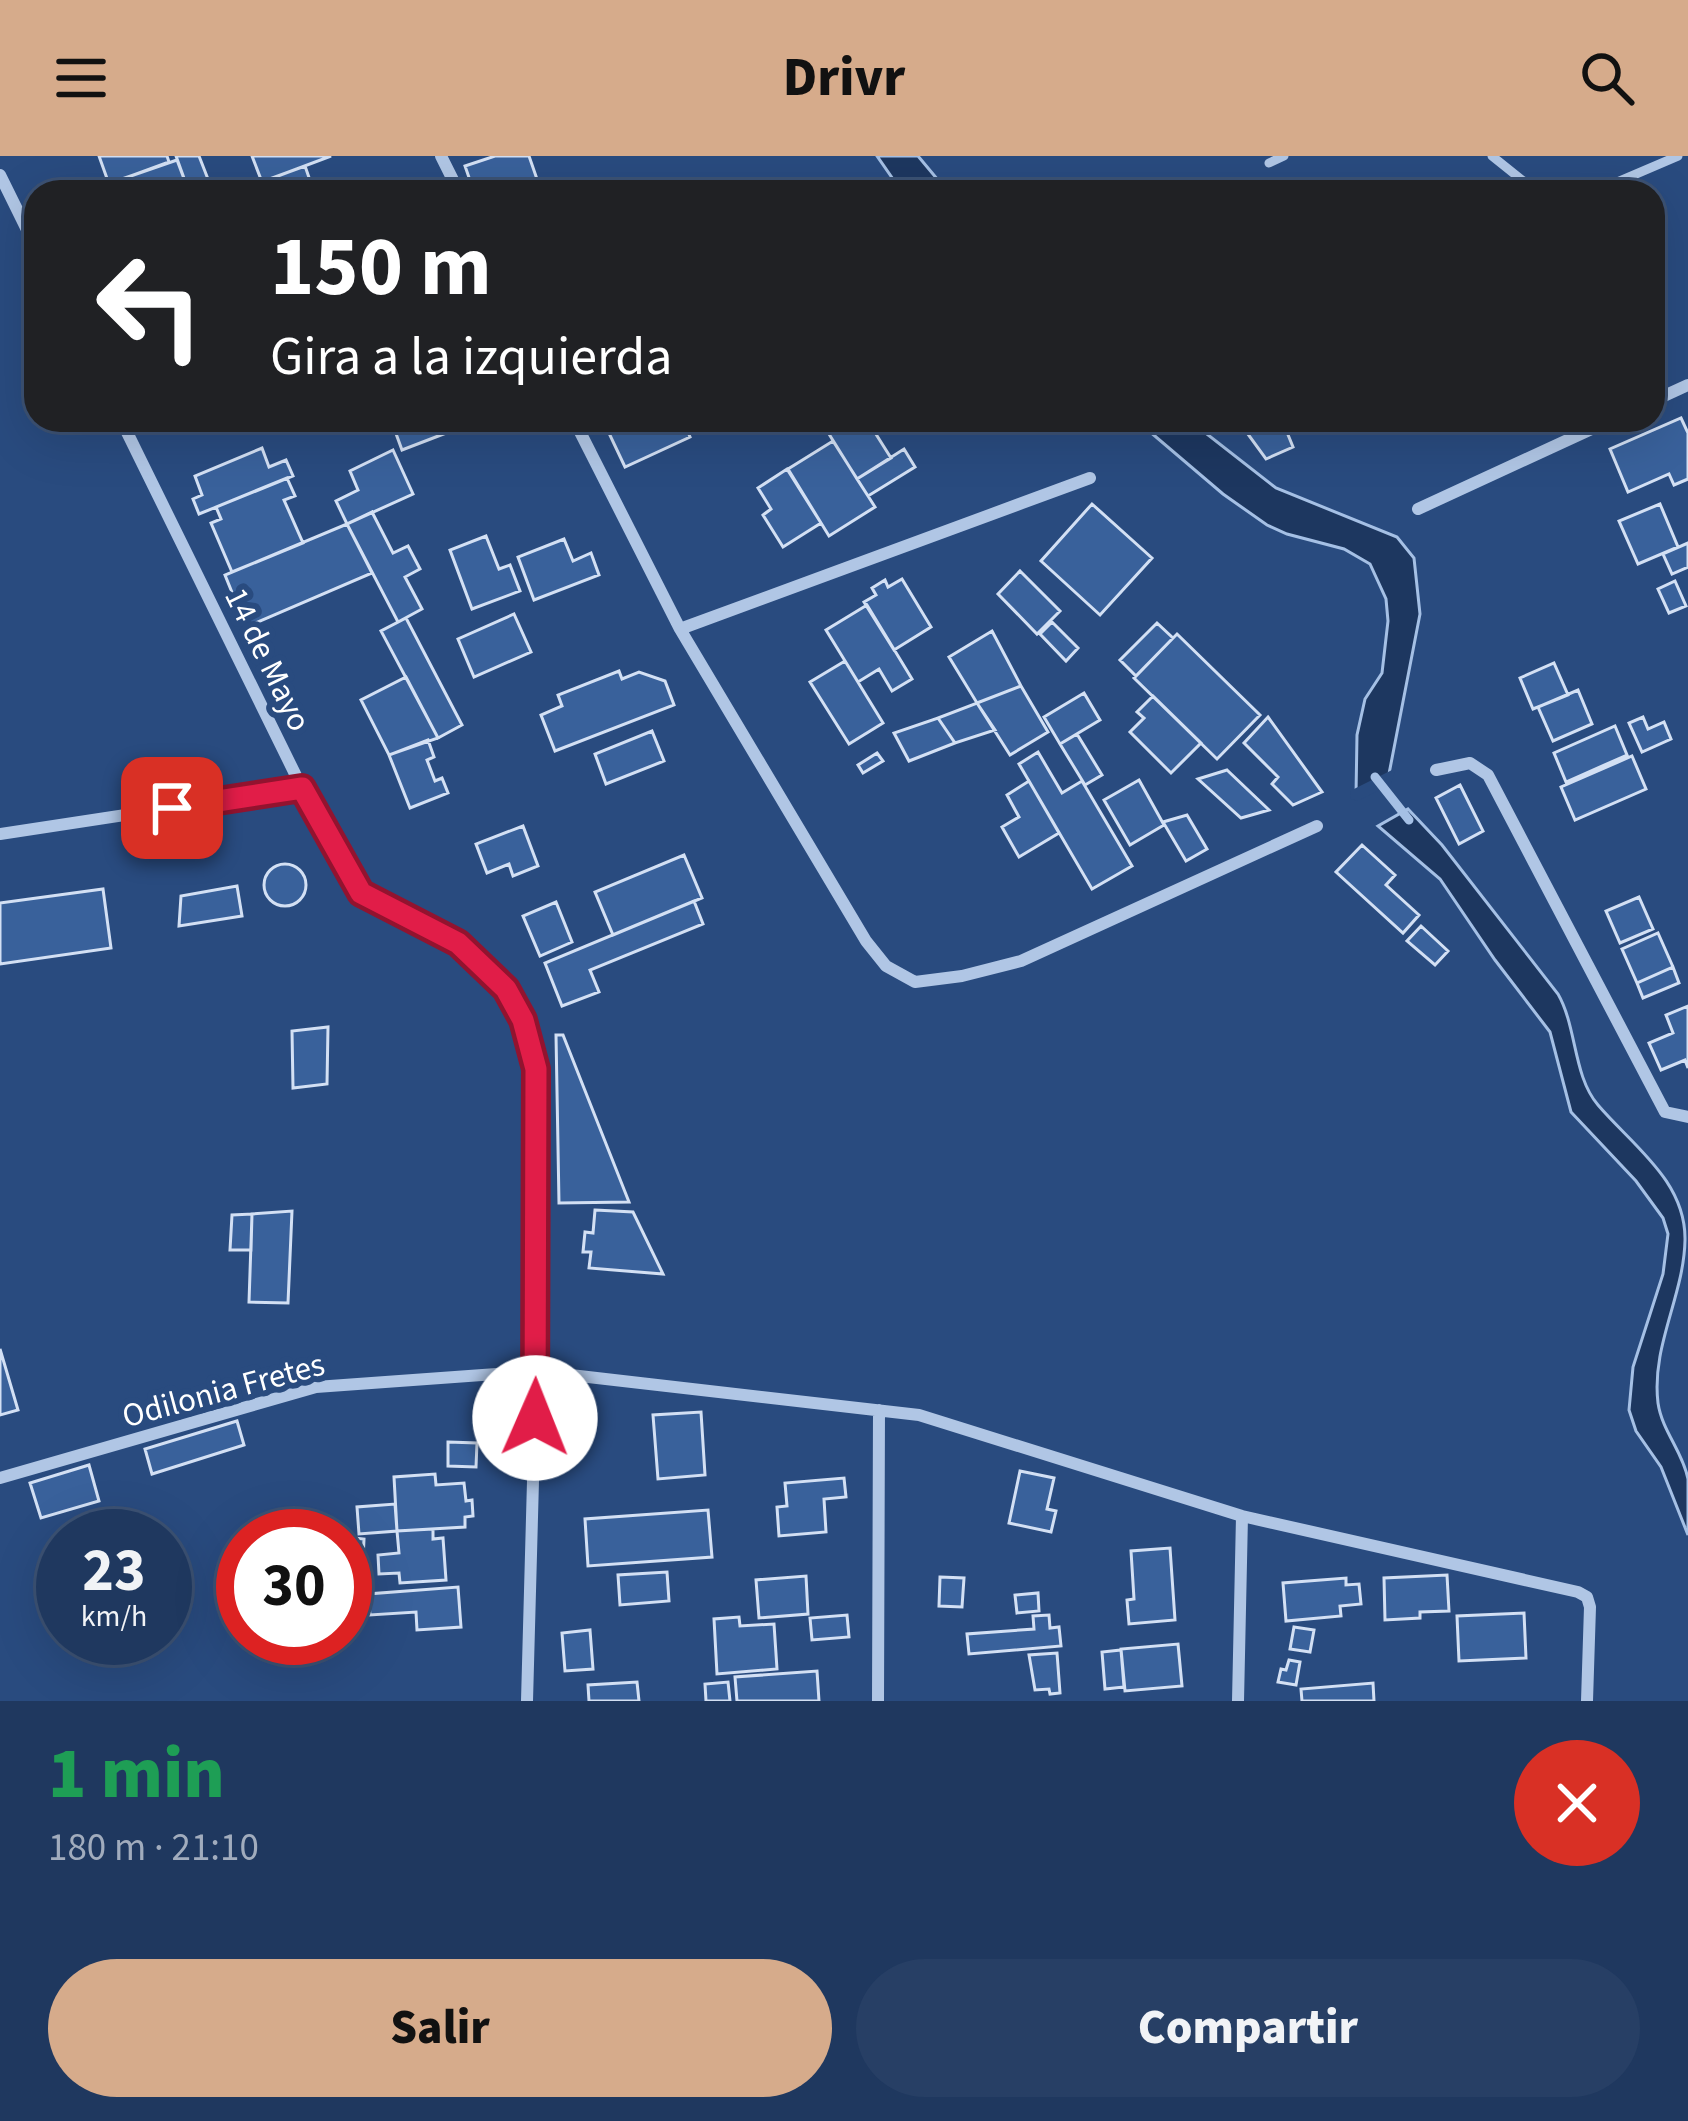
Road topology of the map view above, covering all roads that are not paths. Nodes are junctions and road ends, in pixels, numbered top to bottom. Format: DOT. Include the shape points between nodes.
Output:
graph roads {
  1 [pos="1284,156"];
  2 [pos="1492,156"];
  3 [pos="1678,156"];
  4 [pos="1269,163"];
  5 [pos="0,175"];
  6 [pos="1522,180"];
  7 [pos="1622,180"];
  8 [pos="24,224"];
  9 [pos="127,432"];
  10 [pos="580,432"];
  11 [pos="1586,432"];
  12 [pos="1090,478"];
  13 [pos="1418,509"];
  14 [pos="680,629"];
  15 [pos="1436,770"];
  16 [pos="302,788"];
  17 [pos="1317,826"];
  18 [pos="0,834"];
  19 [pos="1688,1117"];
  20 [pos="536,1371"];
  21 [pos="879,1410"];
  22 [pos="0,1478"];
  23 [pos="1243,1516"];
  24 [pos="527,1701"];
  25 [pos="878,1701"];
  26 [pos="1238,1701"];
  27 [pos="1587,1701"];
  1 -- 4 [label="lane"];
  2 -- 6 [label="lane"];
  3 -- 7 [label="lane"];
  5 -- 8 [label="street"];
  9 -- 16 [label="street, 14 de Mayo"];
  10 -- 14 [label="street"];
  11 -- 13 [label="street"];
  12 -- 14 [label="street"];
  14 -- 17 [label="street" via="866,941 886,966 916,982 1021,961"];
  15 -- 19 [label="street" via="1470,764 1488,776 1665,1112"];
  16 -- 18 [label="street"];
  16 -- 20 [label="street, 14 de Mayo" via="361,893 458,943 506,989 523,1020 536,1069"];
  20 -- 21 [label="street, Odilonia Fretes"];
  20 -- 22 [label="street, Odilonia Fretes" via="316,1387"];
  20 -- 24 [label="street, 14 de Mayo"];
  21 -- 23 [label="street, Odilonia Fretes" via="920,1415"];
  21 -- 25 [label="street"];
  23 -- 26 [label="street"];
  23 -- 27 [label="street, Odilonia Fretes" via="1578,1592 1590,1607"];
}
